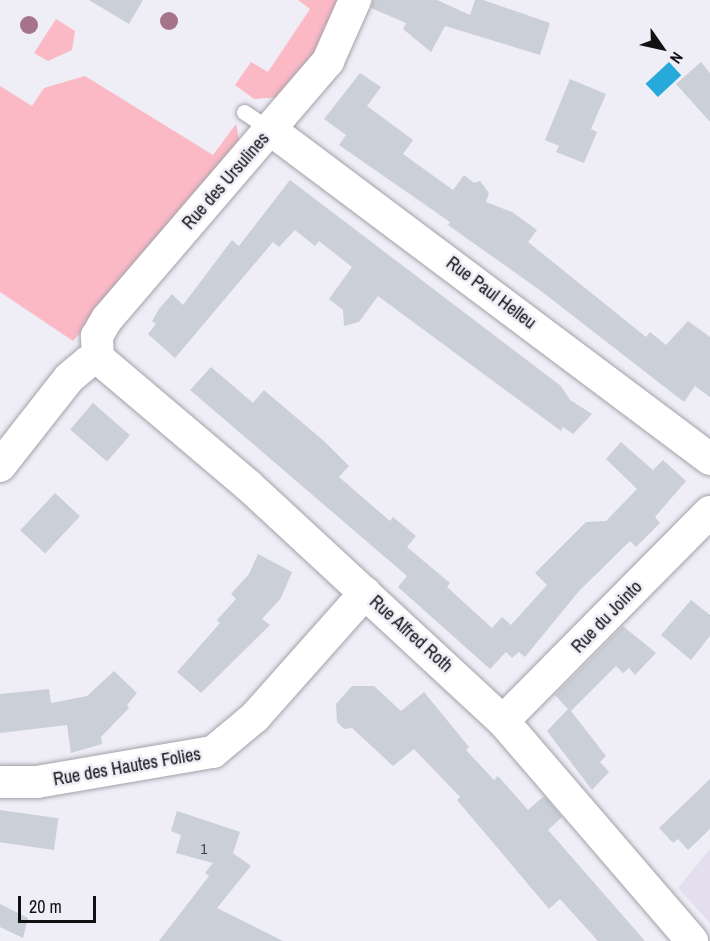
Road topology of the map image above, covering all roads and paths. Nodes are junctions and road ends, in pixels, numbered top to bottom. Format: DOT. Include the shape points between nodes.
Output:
graph roads {
  1 [pos="355,0"];
  2 [pos="244,112"];
  3 [pos="271,130"];
  4 [pos="98,358"];
  5 [pos="710,459"];
  6 [pos="0,466"];
  7 [pos="710,512"];
  8 [pos="365,593"];
  9 [pos="503,721"];
  10 [pos="0,782"];
  11 [pos="692,941"];
  1 -- 3 [label="street, Rue des Ursulines" via="328,61"];
  2 -- 3 [label="lane"];
  3 -- 4 [label="street, Rue des Ursulines" via="107,319 97,336"];
  3 -- 5 [label="street, Rue Paul Helleu"];
  4 -- 6 [label="street" via="69,378"];
  4 -- 8 [label="street, Rue Alfred Roth" via="249,486"];
  7 -- 9 [label="street, Rue du Jointo"];
  8 -- 9 [label="street, Rue Alfred Roth"];
  8 -- 10 [label="street, Rue des Hautes Folies" via="255,717 213,752 37,782"];
  9 -- 11 [label="street, Rue Alfred Roth"];
}
